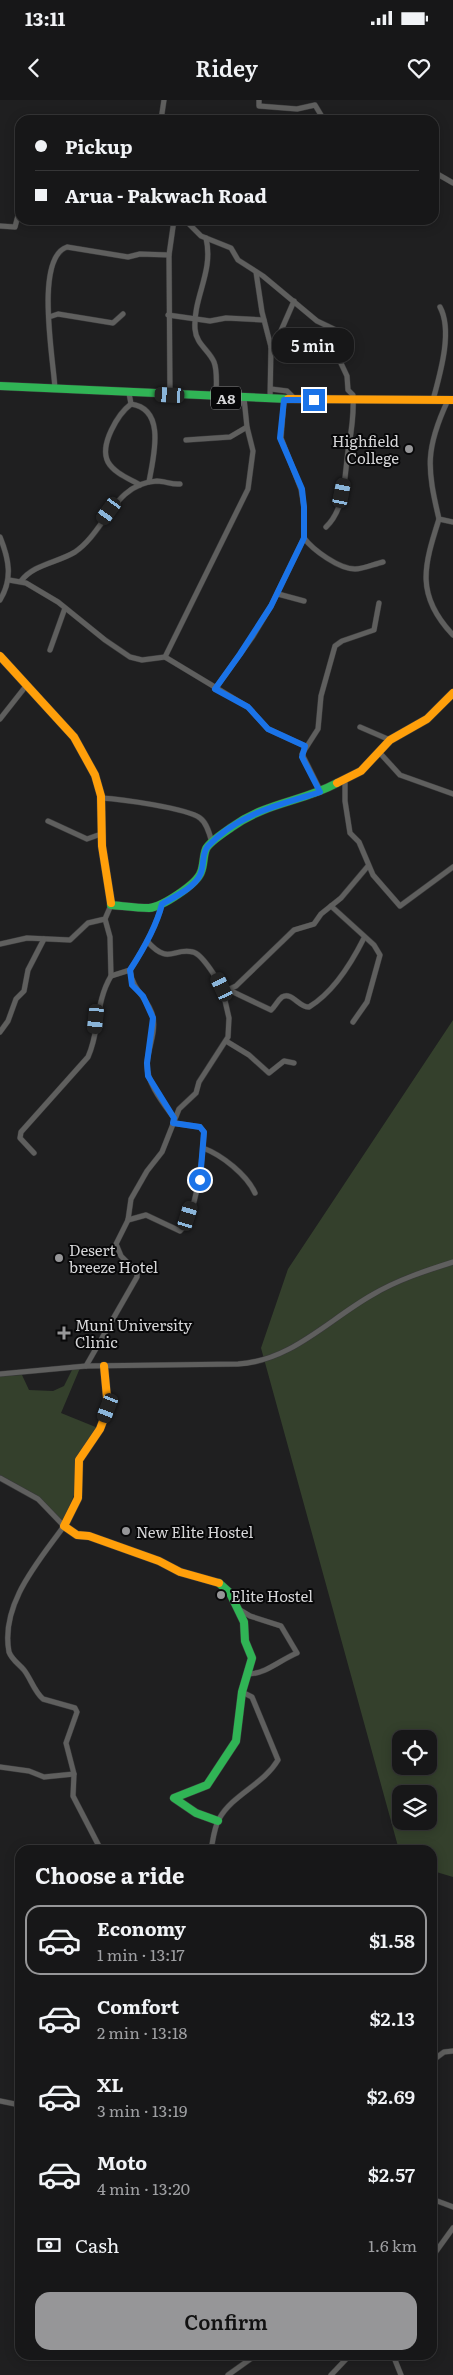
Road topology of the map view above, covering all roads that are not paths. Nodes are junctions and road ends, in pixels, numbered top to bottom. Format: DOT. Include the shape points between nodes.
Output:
graph roads {
  1 [pos="164,100"];
  2 [pos="259,100"];
  3 [pos="162,115"];
  4 [pos="321,115"];
  5 [pos="439,175"];
  6 [pos="453,183"];
  7 [pos="15,225"];
  8 [pos="173,225"];
  9 [pos="191,225"];
  10 [pos="0,226"];
  11 [pos="206,238"];
  12 [pos="169,255"];
  13 [pos="256,271"];
  14 [pos="294,301"];
  15 [pos="440,307"];
  16 [pos="123,314"];
  17 [pos="168,315"];
  18 [pos="49,317"];
  19 [pos="195,319"];
  20 [pos="264,320"];
  21 [pos="271,347"];
  22 [pos="0,386"];
  23 [pos="55,389"];
  24 [pos="271,389"];
  25 [pos="129,393"];
  26 [pos="170,395"];
  27 [pos="216,397"];
  28 [pos="244,398"];
  29 [pos="270,399"];
  30 [pos="284,400"];
  31 [pos="295,400"];
  32 [pos="353,400"];
  33 [pos="433,400"];
  34 [pos="450,400"];
  35 [pos="131,404"];
  36 [pos="247,427"];
  37 [pos="186,440"];
  38 [pos="149,482"];
  39 [pos="180,484"];
  40 [pos="140,485"];
  41 [pos="439,519"];
  42 [pos="453,522"];
  43 [pos="326,528"];
  44 [pos="0,537"];
  45 [pos="304,538"];
  46 [pos="382,562"];
  47 [pos="9,580"];
  48 [pos="21,581"];
  49 [pos="278,594"];
  50 [pos="0,600"];
  51 [pos="304,601"];
  52 [pos="380,603"];
  53 [pos="65,608"];
  54 [pos="453,635"];
  55 [pos="50,650"];
  56 [pos="0,656"];
  57 [pos="165,657"];
  58 [pos="26,686"];
  59 [pos="215,689"];
  60 [pos="453,693"];
  61 [pos="0,720"];
  62 [pos="360,727"];
  63 [pos="390,740"];
  64 [pos="305,746"];
  65 [pos="379,752"];
  66 [pos="345,779"];
  67 [pos="320,792"];
  68 [pos="453,794"];
  69 [pos="101,798"];
  70 [pos="48,821"];
  71 [pos="101,834"];
  72 [pos="212,843"];
  73 [pos="368,866"];
  74 [pos="453,868"];
  75 [pos="162,904"];
  76 [pos="111,905"];
  77 [pos="331,906"];
  78 [pos="105,919"];
  79 [pos="364,938"];
  80 [pos="44,939"];
  81 [pos="147,941"];
  82 [pos="0,944"];
  83 [pos="130,970"];
  84 [pos="111,976"];
  85 [pos="229,990"];
  86 [pos="223,992"];
  87 [pos="354,1022"];
  88 [pos="0,1032"];
  89 [pos="226,1041"];
  90 [pos="294,1063"];
  91 [pos="174,1120"];
  92 [pos="204,1148"];
  93 [pos="34,1153"];
  94 [pos="255,1193"];
  95 [pos="128,1220"];
  96 [pos="453,1262"];
  97 [pos="86,1366"];
  98 [pos="104,1366"];
  99 [pos="0,1374"];
  100 [pos="0,1478"];
  101 [pos="64,1526"];
  102 [pos="240,1610"];
  103 [pos="2,1639"];
  104 [pos="249,1674"];
  105 [pos="242,1692"];
  106 [pos="0,1767"];
  107 [pos="74,1774"];
  108 [pos="218,1821"];
  109 [pos="98,1845"];
  110 [pos="212,1845"];
  111 [pos="453,2051"];
  112 [pos="437,2057"];
  113 [pos="0,2101"];
  114 [pos="15,2104"];
  115 [pos="437,2201"];
  116 [pos="453,2207"];
  117 [pos="453,2228"];
  118 [pos="437,2250"];
  119 [pos="249,2360"];
  120 [pos="345,2360"];
  121 [pos="395,2360"];
  122 [pos="228,2375"];
  123 [pos="331,2375"];
  124 [pos="400,2375"];
  1 -- 3 [label="street"];
  2 -- 4 [label="street" via="260,106 302,108 315,105"];
  5 -- 6 [label="street"];
  7 -- 10 [label="street" via="11,228"];
  8 -- 12 [label="street"];
  9 -- 11 [label="street"];
  11 -- 13 [label="street" via="231,247 238,260"];
  11 -- 19 [label="street" via="208,263"];
  12 -- 17 [label="street"];
  12 -- 18 [label="street" via="128,257 64,248 50,276 47,293"];
  13 -- 14 [label="street"];
  13 -- 20 [label="street"];
  14 -- 21 [label="street"];
  14 -- 32 [label="street" via="317,321 340,332 338,359"];
  15 -- 33 [label="street" via="447,320 448,336"];
  16 -- 18 [label="street" via="112,323 58,314"];
  17 -- 19 [label="street"];
  17 -- 26 [label="street"];
  18 -- 23 [label="street"];
  19 -- 20 [label="street"];
  19 -- 27 [label="street" via="198,340 216,366"];
  20 -- 21 [label="street"];
  21 -- 24 [label="street"];
  22 -- 23 [label="street, A8"];
  23 -- 25 [label="street, A8"];
  24 -- 29 [label="street"];
  24 -- 31 [label="street" via="287,391"];
  25 -- 26 [label="street, A8"];
  25 -- 35 [label="street"];
  26 -- 27 [label="street, A8"];
  27 -- 28 [label="street, A8"];
  28 -- 29 [label="street, A8"];
  28 -- 36 [label="street"];
  29 -- 30 [label="street, A8"];
  30 -- 31 [label="street, A8"];
  30 -- 45 [label="street" via="280,438 302,489"];
  31 -- 32 [label="street, A8"];
  32 -- 33 [label="street, A8"];
  32 -- 43 [label="street" via="354,419 342,493 333,519"];
  33 -- 34 [label="street, A8"];
  34 -- 41 [label="street" via="437,426 429,469"];
  35 -- 38 [label="street" via="145,409 154,423"];
  35 -- 40 [label="street" via="115,424 106,456 114,468"];
  36 -- 37 [label="street" via="230,437"];
  36 -- 57 [label="street" via="253,451 246,495"];
  38 -- 39 [label="street"];
  38 -- 40 [label="street"];
  40 -- 48 [label="street" via="109,511 88,540 74,552 32,572"];
  41 -- 42 [label="street"];
  41 -- 54 [label="street" via="428,552 426,592 433,608"];
  44 -- 47 [label="street"];
  45 -- 46 [label="street" via="317,550 348,568 358,569"];
  45 -- 49 [label="street"];
  47 -- 48 [label="street"];
  47 -- 50 [label="street"];
  48 -- 53 [label="street"];
  49 -- 51 [label="street"];
  49 -- 59 [label="street"];
  52 -- 64 [label="street" via="374,630 335,646 321,696 318,729"];
  53 -- 55 [label="street"];
  53 -- 57 [label="street" via="130,657 142,660"];
  56 -- 58 [label="street"];
  57 -- 59 [label="street"];
  58 -- 61 [label="street"];
  58 -- 69 [label="street" via="58,717 86,756"];
  59 -- 64 [label="street" via="248,707 268,729"];
  60 -- 63 [label="street" via="427,719"];
  62 -- 63 [label="street"];
  63 -- 65 [label="street"];
  64 -- 67 [label="street" via="302,757"];
  65 -- 66 [label="street" via="361,771"];
  65 -- 68 [label="street" via="408,779"];
  66 -- 67 [label="street"];
  66 -- 73 [label="street" via="350,833 359,842"];
  67 -- 72 [label="street" via="256,812"];
  69 -- 71 [label="street"];
  69 -- 72 [label="street" via="124,799 190,813 203,821"];
  70 -- 71 [label="street" via="87,839"];
  71 -- 76 [label="street"];
  72 -- 75 [label="street" via="205,850 202,872 196,881"];
  73 -- 74 [label="street" via="400,906"];
  73 -- 77 [label="street"];
  75 -- 76 [label="street" via="151,908"];
  75 -- 81 [label="street"];
  76 -- 78 [label="street"];
  77 -- 79 [label="street"];
  77 -- 85 [label="street" via="314,924 294,930"];
  78 -- 80 [label="street" via="88,924 70,940"];
  78 -- 84 [label="street" via="110,937"];
  79 -- 85 [label="street" via="351,964 326,994 309,1007 303,1007 286,996 271,1010"];
  79 -- 87 [label="street" via="376,948 380,958 366,1004"];
  80 -- 82 [label="street" via="27,938"];
  80 -- 88 [label="street" via="28,970 24,991 16,999"];
  81 -- 83 [label="street"];
  81 -- 86 [label="street" via="168,955 197,953 216,975"];
  83 -- 84 [label="street"];
  83 -- 91 [label="street" via="132,985 143,996 153,1018 148,1076"];
  84 -- 93 [label="street" via="98,1010 93,1046 88,1056 21,1132 20,1138"];
  85 -- 86 [label="street"];
  86 -- 89 [label="street" via="229,1018"];
  89 -- 90 [label="street" via="249,1055 269,1074 284,1061"];
  89 -- 91 [label="street" via="199,1082 196,1093 179,1109"];
  91 -- 92 [label="street" via="200,1127 204,1132"];
  91 -- 95 [label="street" via="162,1152 131,1199"];
  92 -- 94 [label="street" via="232,1167"];
  92 -- 95 [label="street" via="199,1184 182,1230 173,1229 146,1215"];
  95 -- 97 [label="street" via="117,1249 135,1268 137,1278"];
  96 -- 98 [label="street" via="388,1286 355,1304 287,1351 254,1362"];
  97 -- 98 [label="street"];
  97 -- 99 [label="street"];
  98 -- 101 [label="street" via="108,1408 100,1429 80,1460 78,1498"];
  100 -- 101 [label="street" via="38,1499"];
  101 -- 102 [label="street" via="77,1535 89,1536 160,1561 183,1574 216,1581 230,1593"];
  101 -- 103 [label="street" via="14,1590 3,1618"];
  102 -- 104 [label="street" via="245,1625 245,1641 252,1658"];
  102 -- 104 [label="street" via="281,1626 297,1654 264,1671"];
  103 -- 107 [label="street" via="43,1699 75,1708 77,1715 66,1743"];
  104 -- 105 [label="street"];
  105 -- 108 [label="street" via="252,1698 278,1760 236,1798"];
  105 -- 108 [label="street" via="234,1746 207,1785 174,1797 196,1813"];
  106 -- 107 [label="street" via="29,1771 44,1777"];
  107 -- 109 [label="street" via="73,1796"];
  108 -- 110 [label="street"];
  111 -- 112 [label="street"];
  113 -- 114 [label="street"];
  115 -- 116 [label="street"];
  117 -- 118 [label="street"];
  119 -- 122 [label="street"];
  120 -- 123 [label="street"];
  121 -- 124 [label="street"];
}
